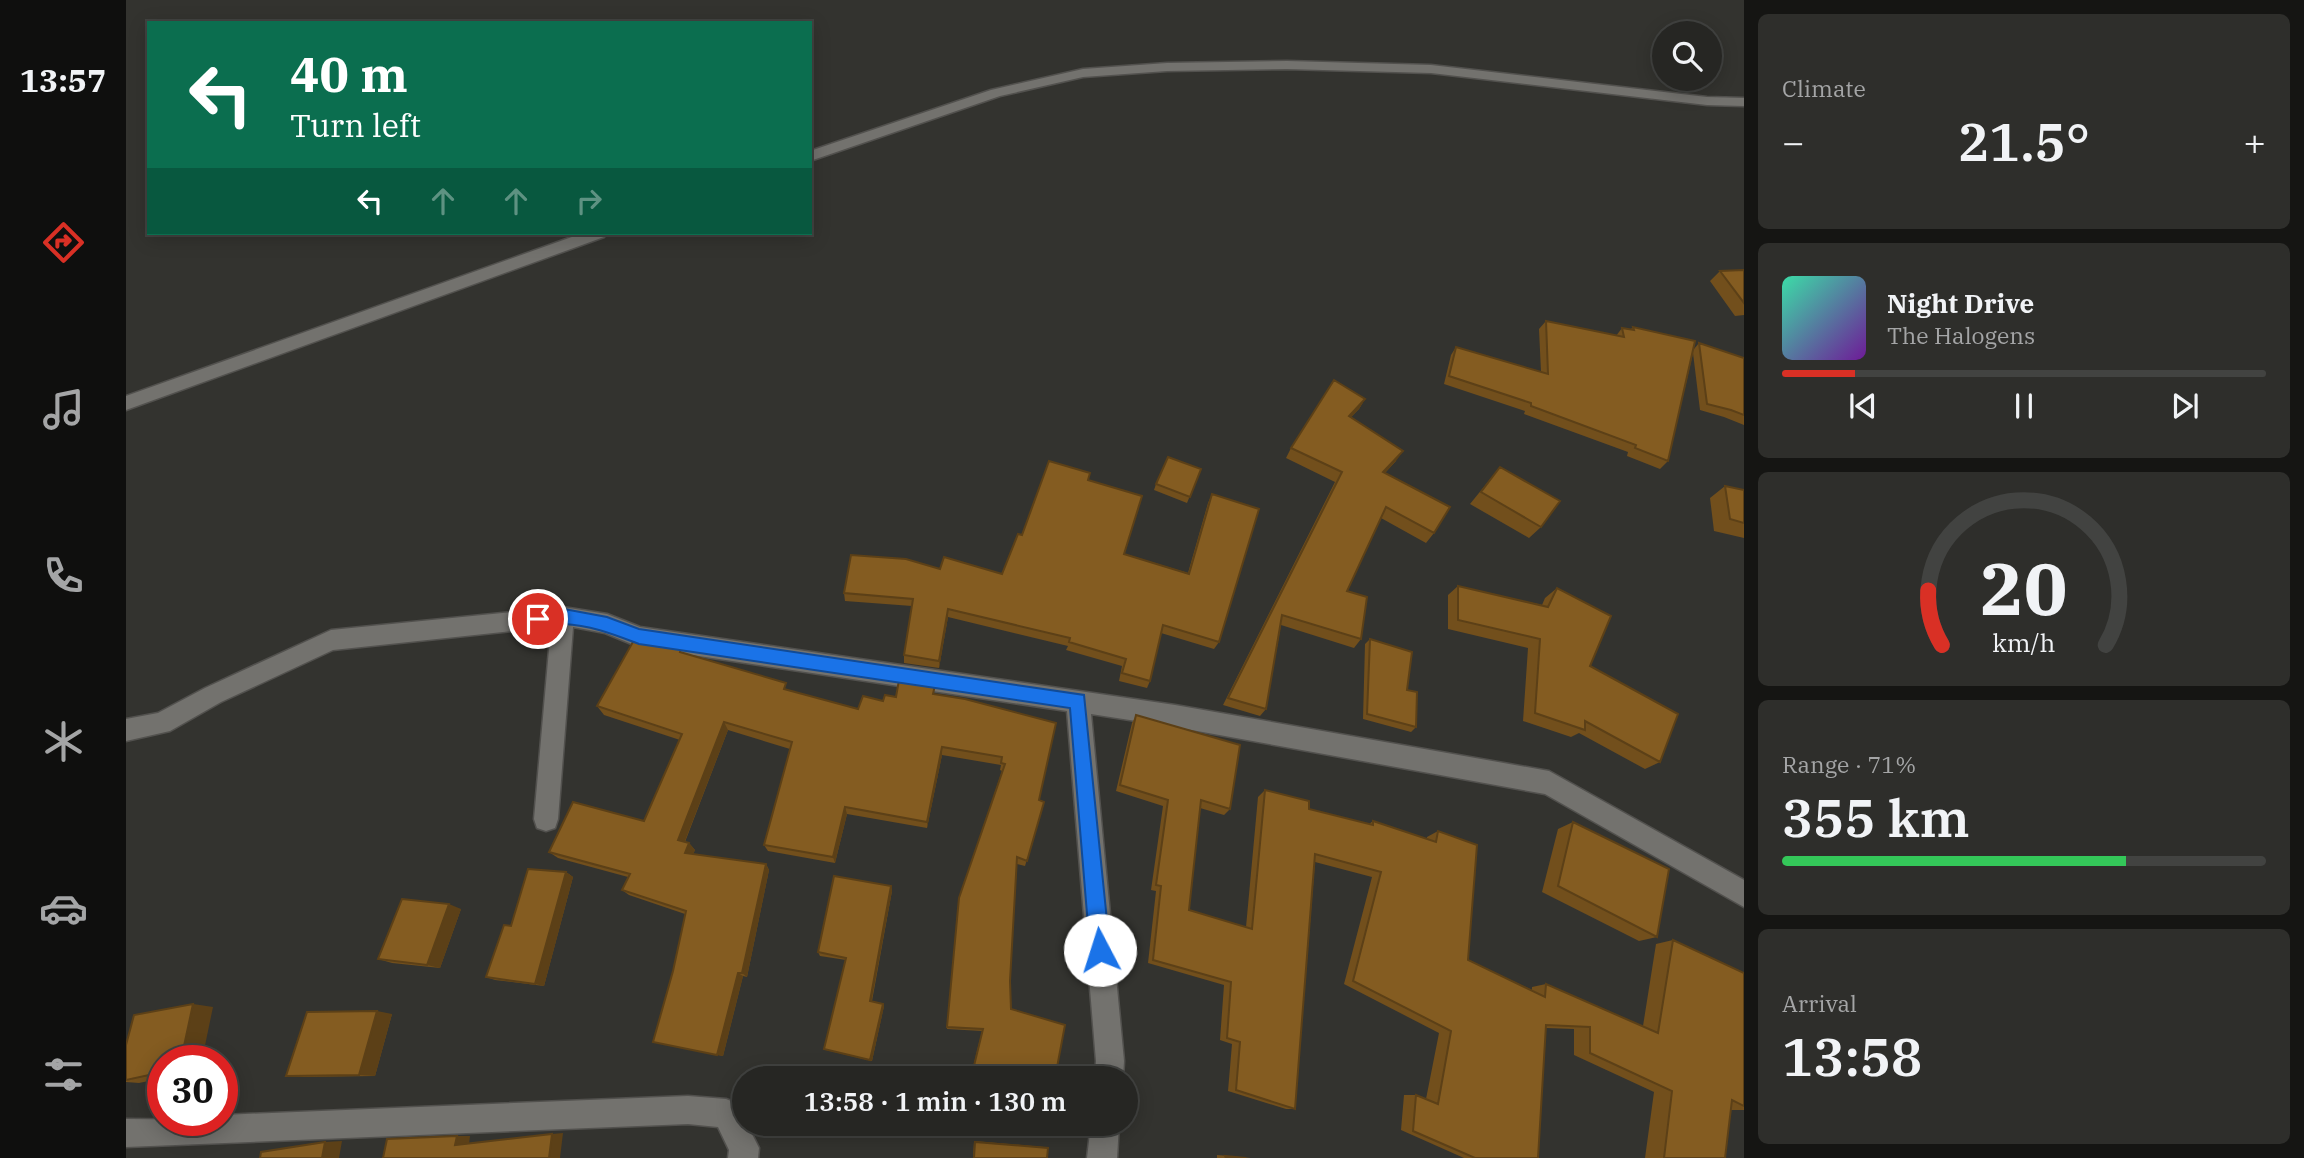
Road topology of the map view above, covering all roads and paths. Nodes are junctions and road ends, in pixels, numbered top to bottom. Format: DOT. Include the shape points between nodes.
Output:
graph roads {
  1 [pos="1744,102"];
  2 [pos="812,155"];
  3 [pos="592,235"];
  4 [pos="126,403"];
  5 [pos="564,616"];
  6 [pos="1078,701"];
  7 [pos="126,730"];
  8 [pos="546,819"];
  9 [pos="1744,894"];
  10 [pos="1110,1066"];
  11 [pos="126,1133"];
  12 [pos="1104,1136"];
  13 [pos="743,1158"];
  14 [pos="1102,1158"];
  1 -- 2 [label="street" via="1431,69 1167,67 1083,73 996,93"];
  3 -- 4 [label="street"];
  5 -- 6 [label="street" via="607,624 639,637"];
  5 -- 7 [label="street" via="331,640 162,723"];
  5 -- 8 [label="street"];
  6 -- 9 [label="street" via="1549,783"];
  6 -- 10 [label="street"];
  11 -- 13 [label="street" via="688,1110 726,1113 744,1148"];
  12 -- 14 [label="street"];
}
